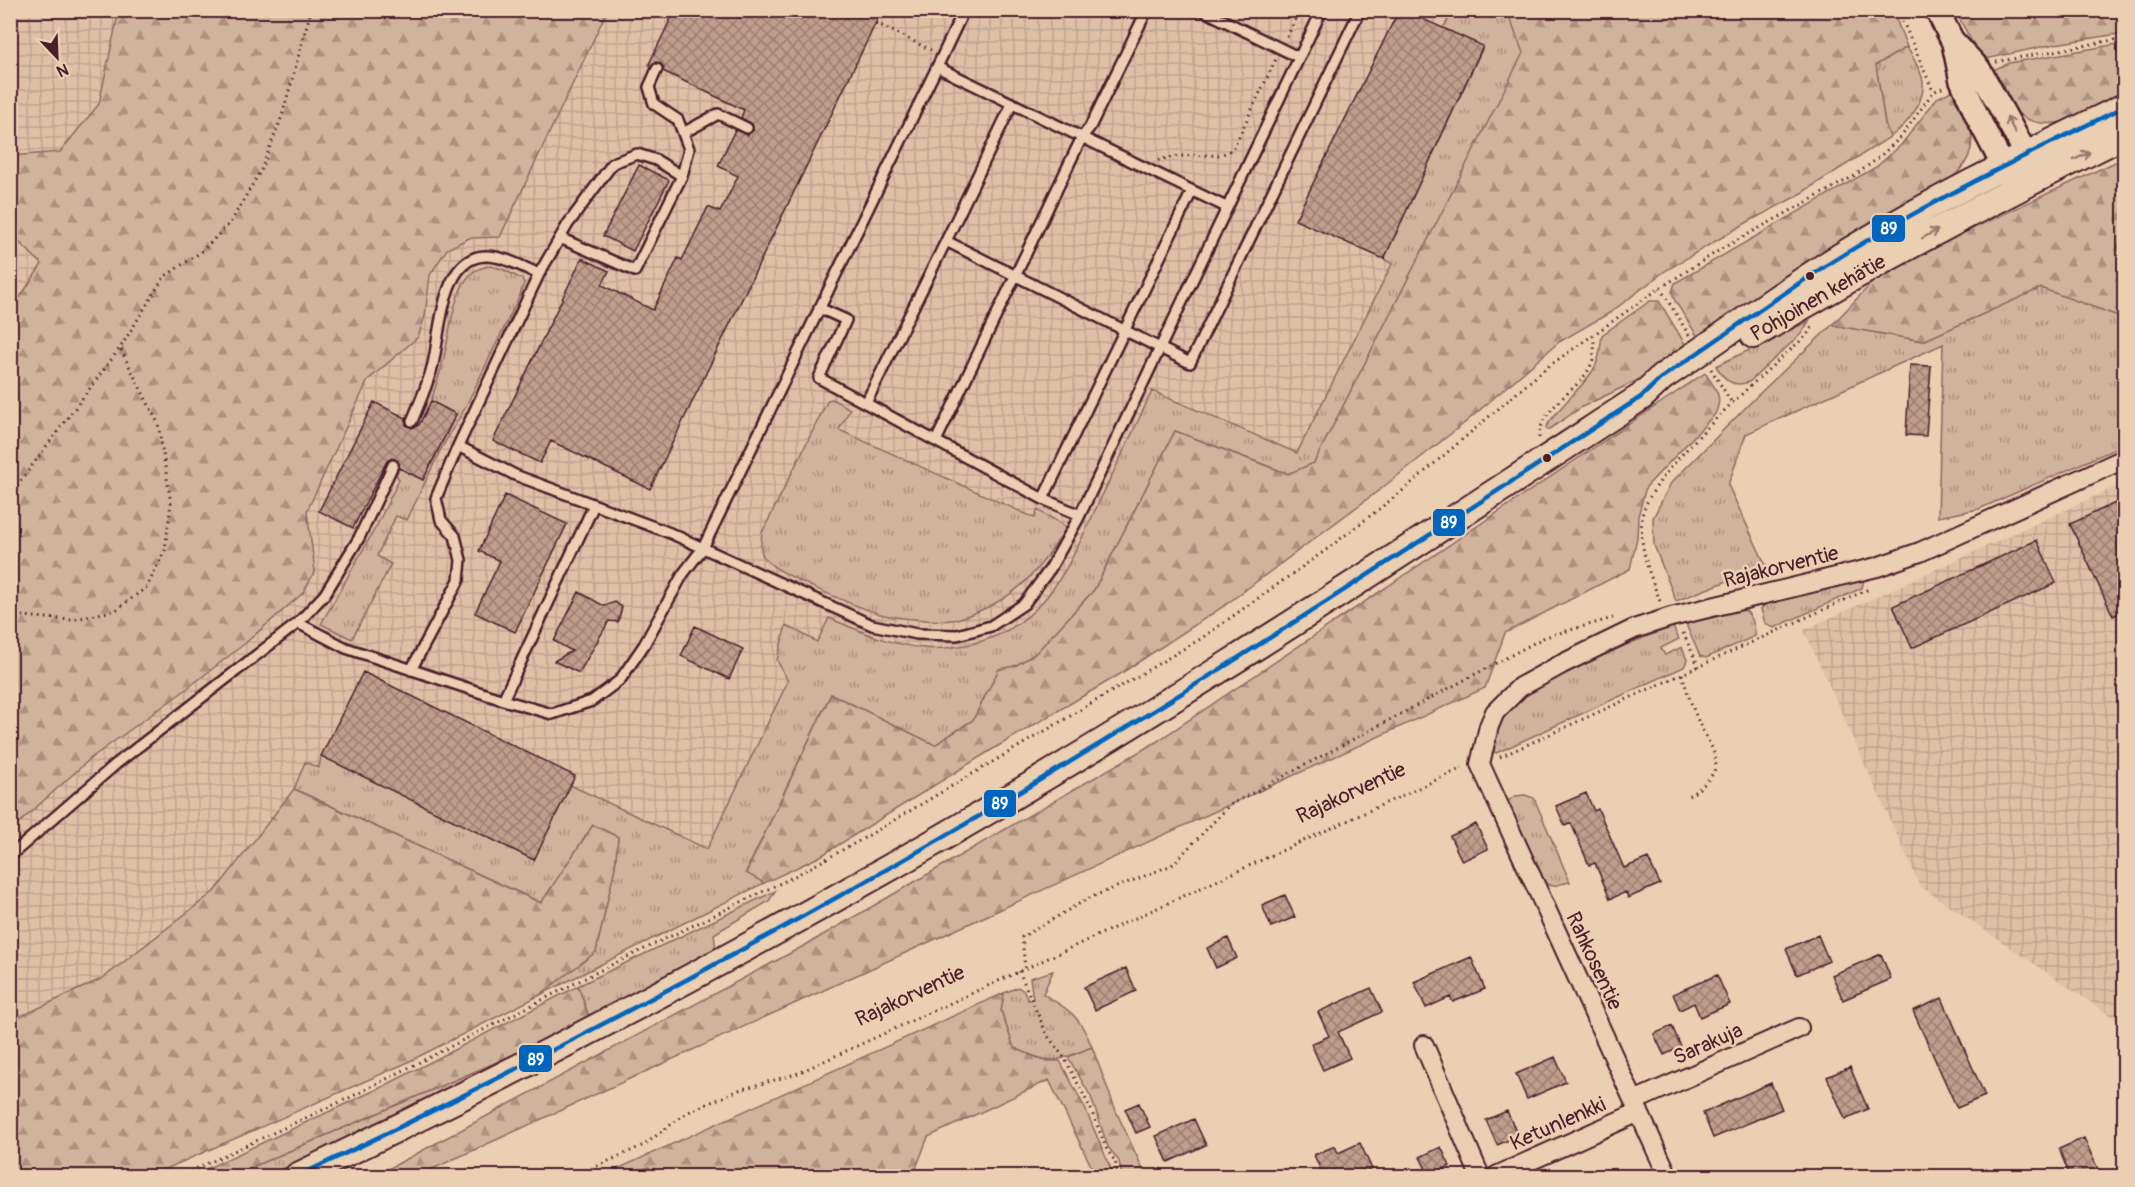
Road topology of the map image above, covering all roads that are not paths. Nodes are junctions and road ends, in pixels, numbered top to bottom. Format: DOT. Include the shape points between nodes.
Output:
graph roads {
  1 [pos="964,10"];
  2 [pos="1147,10"];
  3 [pos="1202,10"];
  4 [pos="1322,10"];
  5 [pos="1360,10"];
  6 [pos="1937,10"];
  7 [pos="1298,57"];
  8 [pos="937,67"];
  9 [pos="657,69"];
  10 [pos="1970,74"];
  11 [pos="1012,104"];
  12 [pos="2124,107"];
  13 [pos="747,128"];
  14 [pos="683,133"];
  15 [pos="2124,135"];
  16 [pos="1082,137"];
  17 [pos="2027,154"];
  18 [pos="2003,166"];
  19 [pos="682,176"];
  20 [pos="2039,177"];
  21 [pos="2015,189"];
  22 [pos="1192,191"];
  23 [pos="1226,207"];
  24 [pos="560,238"];
  25 [pos="946,241"];
  26 [pos="538,274"];
  27 [pos="1016,276"];
  28 [pos="819,308"];
  29 [pos="1125,331"];
  30 [pos="1159,348"];
  31 [pos="1641,397"];
  32 [pos="866,403"];
  33 [pos="412,421"];
  34 [pos="936,441"];
  35 [pos="458,446"];
  36 [pos="2124,459"];
  37 [pos="393,465"];
  38 [pos="1043,499"];
  39 [pos="594,505"];
  40 [pos="1080,514"];
  41 [pos="703,548"];
  42 [pos="298,623"];
  43 [pos="411,670"];
  44 [pos="503,700"];
  45 [pos="1480,764"];
  46 [pos="10,856"];
  47 [pos="1799,1028"];
  48 [pos="1424,1045"];
  49 [pos="1636,1106"];
  50 [pos="298,1176"];
  51 [pos="1480,1176"];
  52 [pos="1496,1176"];
  53 [pos="1668,1176"];
  1 -- 8 [label="lane"];
  2 -- 16 [label="lane"];
  3 -- 7 [label="lane"];
  4 -- 7 [label="lane"];
  5 -- 30 [label="lane" via="1190,363"];
  6 -- 10 [label="street"];
  7 -- 23 [label="lane"];
  8 -- 11 [label="lane"];
  8 -- 28 [label="lane"];
  9 -- 14 [label="lane" via="649,87 654,104 678,120"];
  17 -- 10 [label="street, one-way"];
  10 -- 18 [label="street"];
  11 -- 16 [label="lane"];
  11 -- 25 [label="lane"];
  12 -- 17 [label="main road, Pohjoinen kehätie"];
  13 -- 14 [label="lane" via="718,114"];
  14 -- 19 [label="lane" via="689,149"];
  20 -- 15 [label="main road, Pohjoinen kehätie, one-way"];
  16 -- 22 [label="lane"];
  16 -- 27 [label="lane"];
  17 -- 18 [label="main road, Pohjoinen kehätie"];
  17 -- 20 [label="street"];
  18 -- 21 [label="street"];
  18 -- 31 [label="main road, Pohjoinen kehätie" via="1826,266 1661,378"];
  19 -- 24 [label="lane" via="637,154 613,163"];
  19 -- 24 [label="lane" via="634,271"];
  20 -- 21 [label="main road, Pohjoinen kehätie"];
  31 -- 21 [label="main road, Pohjoinen kehätie, one-way" via="1666,387 1860,272"];
  22 -- 23 [label="lane"];
  22 -- 29 [label="lane"];
  23 -- 30 [label="lane"];
  24 -- 26 [label="lane"];
  25 -- 27 [label="lane"];
  25 -- 32 [label="lane"];
  26 -- 33 [label="lane" via="506,259 487,257 473,258 459,268 448,289 433,362"];
  26 -- 35 [label="lane"];
  27 -- 29 [label="lane"];
  27 -- 34 [label="lane"];
  28 -- 32 [label="lane" via="846,320 819,378"];
  28 -- 41 [label="lane"];
  29 -- 30 [label="lane"];
  29 -- 38 [label="lane"];
  30 -- 40 [label="lane"];
  31 -- 50 [label="main road, Pohjoinen kehätie" via="1301,617 1080,755 890,867 608,1021"];
  32 -- 34 [label="lane"];
  34 -- 38 [label="lane"];
  35 -- 39 [label="lane" via="514,475"];
  35 -- 43 [label="lane" via="436,498 441,520 455,536 461,560 459,580"];
  36 -- 45 [label="street, Rajakorventie" via="1920,552 1634,629 1520,687 1495,712"];
  37 -- 42 [label="lane" via="359,538 331,585"];
  38 -- 40 [label="lane"];
  39 -- 41 [label="lane"];
  39 -- 44 [label="lane"];
  40 -- 41 [label="lane" via="1050,569 1024,604 991,626 957,634 917,634 872,625"];
  41 -- 44 [label="lane" via="683,574 644,645 611,687 592,701 552,714"];
  42 -- 43 [label="lane" via="346,648"];
  42 -- 46 [label="lane" via="116,764"];
  43 -- 44 [label="lane"];
  45 -- 49 [label="street, Rahkosentie"];
  47 -- 49 [label="street, Sarakuja"];
  48 -- 51 [label="street"];
  49 -- 52 [label="street, Ketunlenkki"];
  49 -- 53 [label="street, Rahkosentie"];
}
